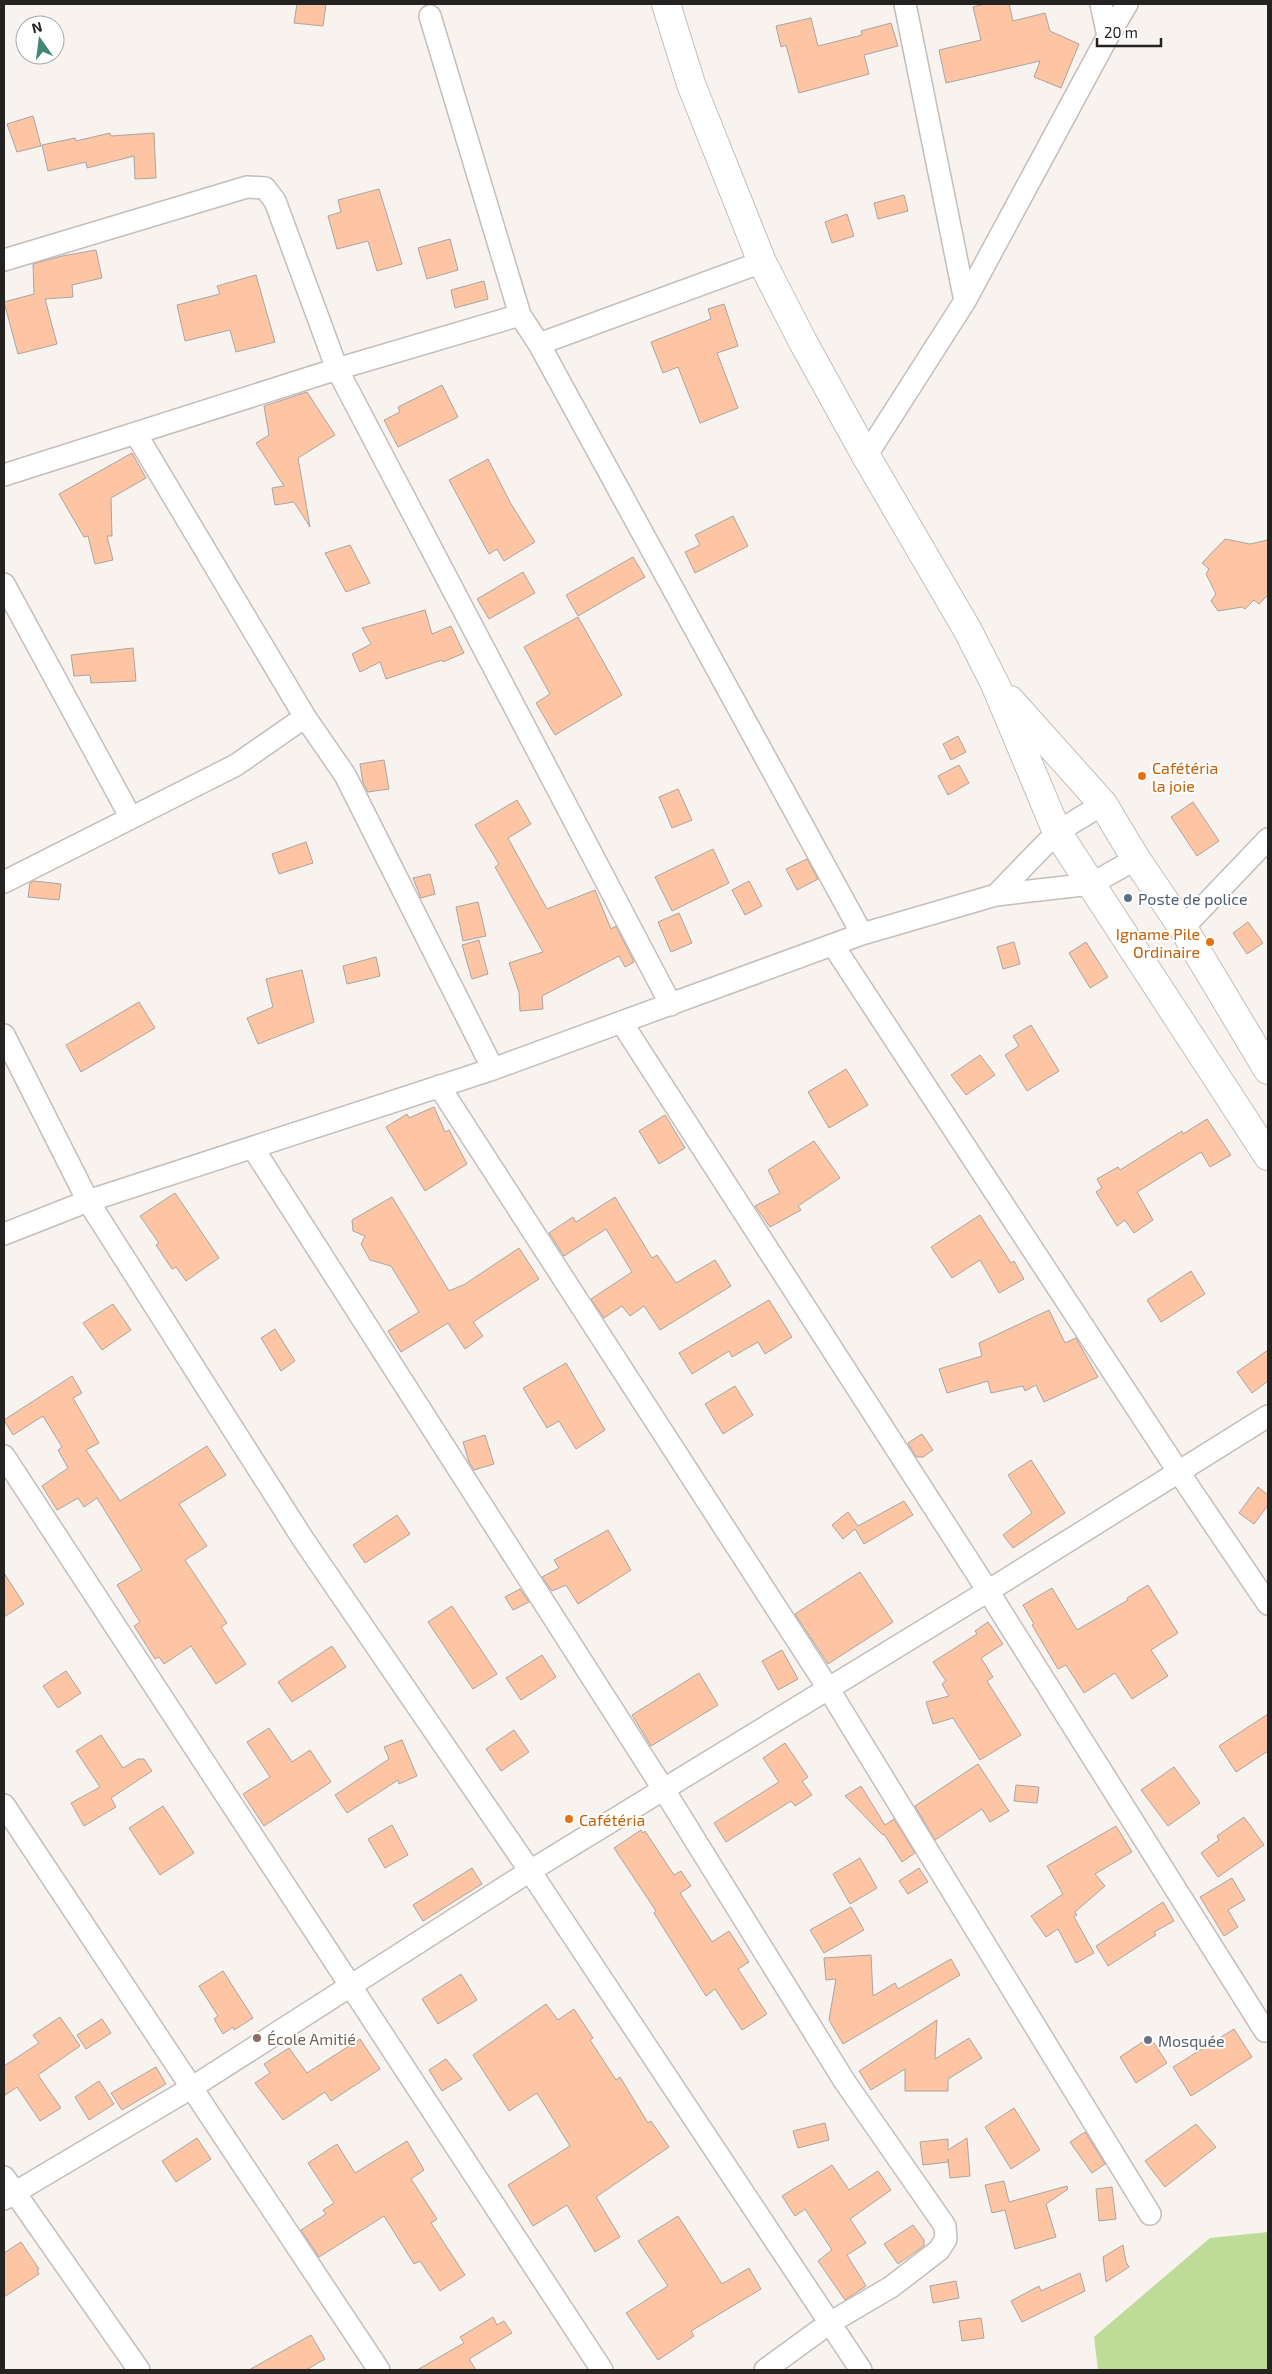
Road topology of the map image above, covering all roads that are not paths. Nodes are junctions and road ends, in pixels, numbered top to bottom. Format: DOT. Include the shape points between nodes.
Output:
graph roads {
  1 [pos="666,4"];
  2 [pos="905,4"];
  3 [pos="1101,4"];
  4 [pos="1127,4"];
  5 [pos="430,16"];
  6 [pos="1108,36"];
  7 [pos="4,260"];
  8 [pos="762,262"];
  9 [pos="965,301"];
  10 [pos="520,315"];
  11 [pos="539,344"];
  12 [pos="337,369"];
  13 [pos="136,434"];
  14 [pos="866,456"];
  15 [pos="4,475"];
  16 [pos="4,584"];
  17 [pos="995,684"];
  18 [pos="305,718"];
  19 [pos="1103,804"];
  20 [pos="131,818"];
  21 [pos="1057,832"];
  22 [pos="1268,839"];
  23 [pos="1136,859"];
  24 [pos="4,882"];
  25 [pos="1091,884"];
  26 [pos="996,895"];
  27 [pos="1182,928"];
  28 [pos="862,934"];
  29 [pos="833,945"];
  30 [pos="671,1005"];
  31 [pos="622,1023"];
  32 [pos="4,1035"];
  33 [pos="493,1069"];
  34 [pos="1268,1070"];
  35 [pos="439,1086"];
  36 [pos="253,1148"];
  37 [pos="1268,1156"];
  38 [pos="88,1201"];
  39 [pos="4,1234"];
  40 [pos="1268,1416"];
  41 [pos="4,1456"];
  42 [pos="1178,1471"];
  43 [pos="988,1591"];
  44 [pos="1268,1604"];
  45 [pos="828,1688"];
  46 [pos="664,1790"];
  47 [pos="4,1805"];
  48 [pos="530,1871"];
  49 [pos="351,1986"];
  50 [pos="1265,2031"];
  51 [pos="191,2088"];
  52 [pos="7,2189"];
  53 [pos="1150,2214"];
  54 [pos="828,2324"];
  55 [pos="139,2370"];
  56 [pos="379,2370"];
  57 [pos="602,2370"];
  58 [pos="765,2370"];
  59 [pos="861,2370"];
  1 -- 8 [label="main road" via="691,84"];
  2 -- 9 [label="street"];
  3 -- 6 [label="street"];
  4 -- 6 [label="street"];
  5 -- 10 [label="street"];
  6 -- 9 [label="street"];
  7 -- 12 [label="street" via="247,187 265,188 275,201"];
  8 -- 11 [label="street"];
  8 -- 14 [label="main road"];
  9 -- 14 [label="street"];
  10 -- 11 [label="street"];
  10 -- 12 [label="street"];
  11 -- 28 [label="street"];
  12 -- 13 [label="street"];
  12 -- 30 [label="street"];
  13 -- 15 [label="street"];
  13 -- 18 [label="street"];
  14 -- 17 [label="main road" via="950,597"];
  16 -- 20 [label="street"];
  17 -- 19 [label="main road"];
  17 -- 21 [label="main road"];
  18 -- 20 [label="street" via="236,765"];
  18 -- 33 [label="street" via="345,775"];
  19 -- 21 [label="street"];
  19 -- 23 [label="main road"];
  20 -- 24 [label="street"];
  21 -- 25 [label="main road"];
  21 -- 26 [label="street"];
  22 -- 27 [label="street"];
  23 -- 25 [label="street"];
  23 -- 27 [label="main road"];
  25 -- 26 [label="street"];
  25 -- 37 [label="main road"];
  26 -- 28 [label="street"];
  27 -- 34 [label="main road"];
  28 -- 29 [label="street"];
  29 -- 30 [label="street"];
  29 -- 42 [label="street"];
  30 -- 31 [label="street"];
  31 -- 33 [label="street"];
  31 -- 43 [label="street"];
  32 -- 38 [label="street"];
  33 -- 35 [label="street"];
  35 -- 36 [label="street"];
  35 -- 45 [label="street"];
  36 -- 38 [label="street"];
  36 -- 46 [label="street"];
  38 -- 39 [label="street"];
  38 -- 48 [label="street" via="304,1539"];
  40 -- 42 [label="street"];
  41 -- 49 [label="street"];
  42 -- 43 [label="street"];
  42 -- 44 [label="street"];
  43 -- 45 [label="street"];
  43 -- 50 [label="street"];
  45 -- 46 [label="street"];
  45 -- 53 [label="street"];
  46 -- 48 [label="street"];
  46 -- 54 [label="street" via="845,2082 945,2226 946,2239 939,2250 891,2286"];
  47 -- 51 [label="street"];
  48 -- 49 [label="street"];
  48 -- 54 [label="street"];
  49 -- 51 [label="street"];
  49 -- 57 [label="street"];
  51 -- 52 [label="street"];
  51 -- 56 [label="street"];
  52 -- 55 [label="street"];
  54 -- 58 [label="street"];
  54 -- 59 [label="street"];
}
